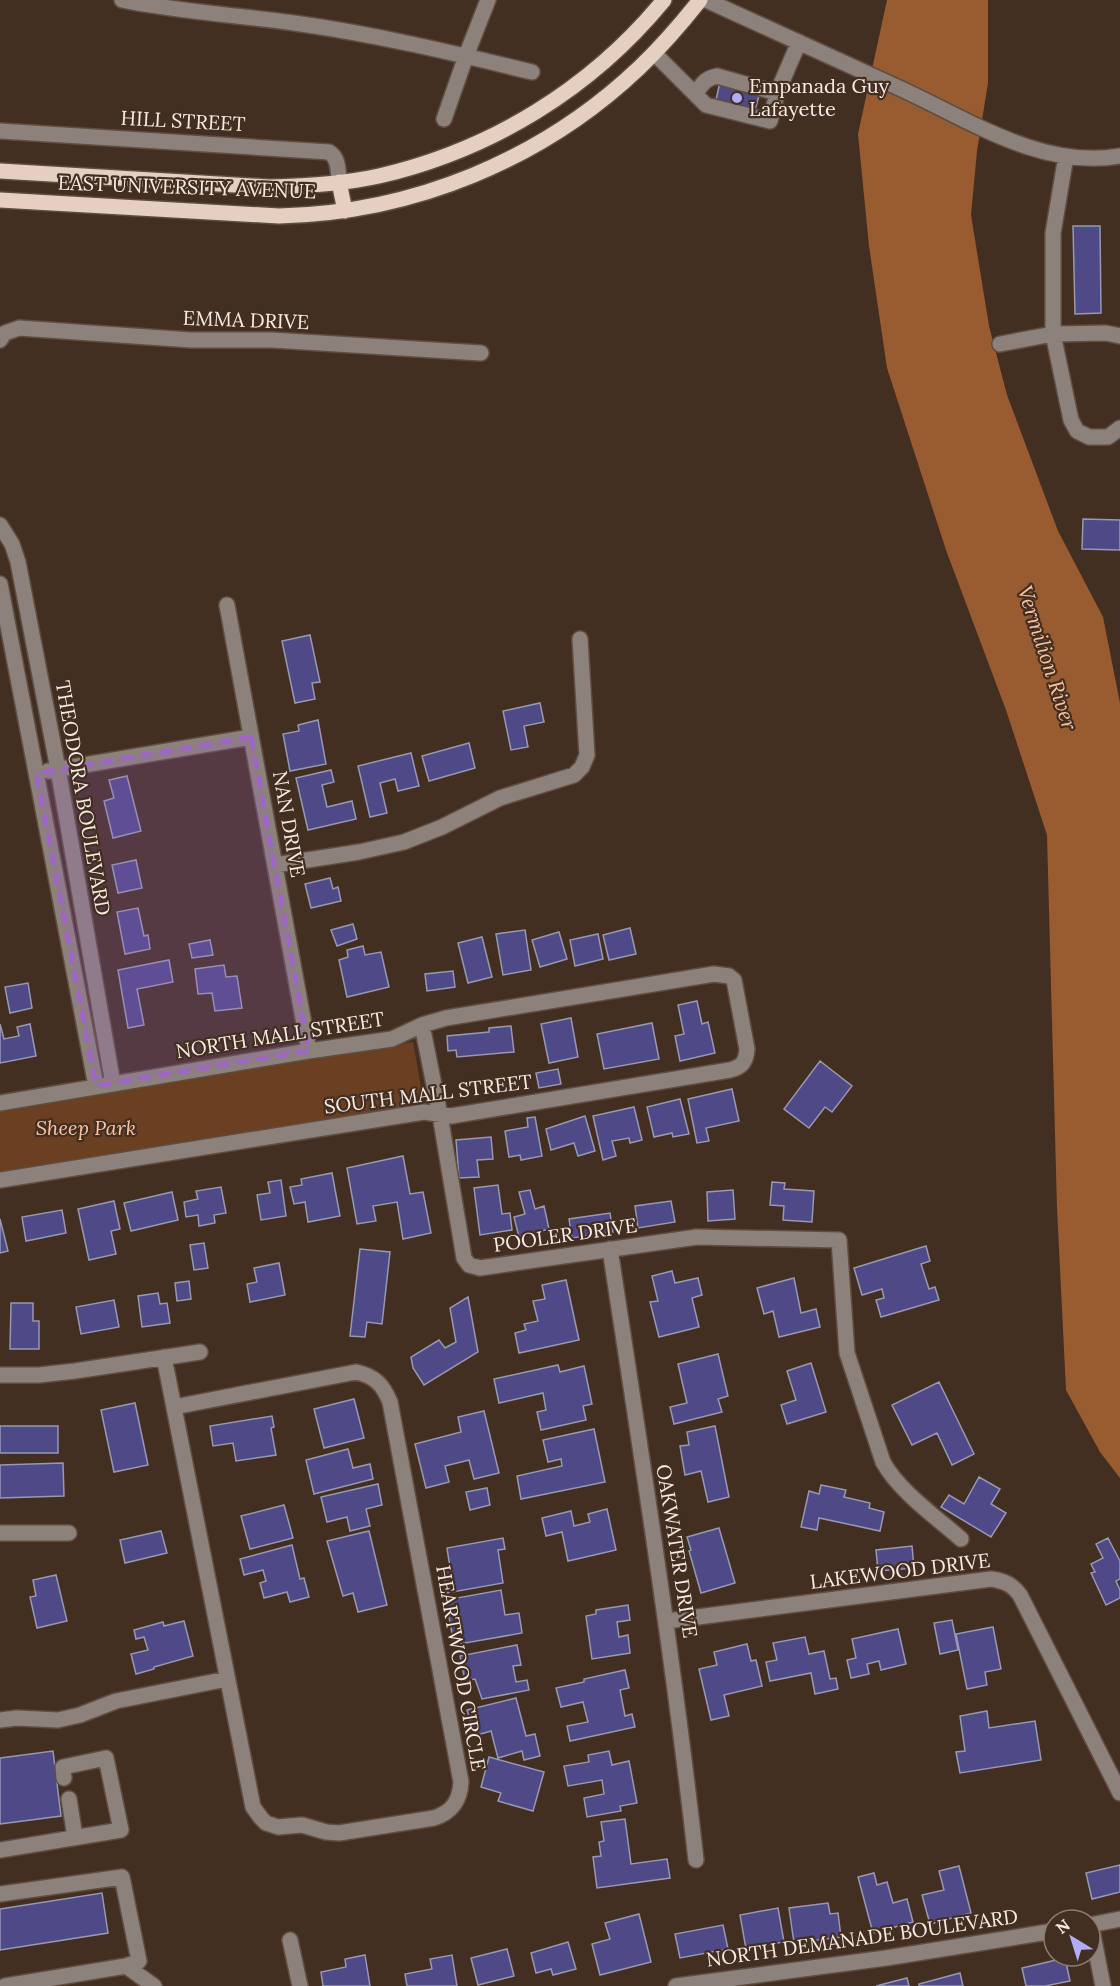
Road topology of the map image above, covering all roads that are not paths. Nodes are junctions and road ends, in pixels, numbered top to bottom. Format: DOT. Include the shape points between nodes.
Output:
graph roads {
  1 [pos="122,0"];
  2 [pos="488,0"];
  3 [pos="664,0"];
  4 [pos="700,0"];
  5 [pos="706,0"];
  6 [pos="156,4"];
  7 [pos="799,42"];
  8 [pos="654,53"];
  9 [pos="466,56"];
  10 [pos="532,72"];
  11 [pos="696,93"];
  12 [pos="777,93"];
  13 [pos="444,119"];
  14 [pos="0,131"];
  15 [pos="1065,156"];
  16 [pos="1120,156"];
  17 [pos="0,171"];
  18 [pos="339,182"];
  19 [pos="0,200"];
  20 [pos="345,212"];
  21 [pos="1053,334"];
  22 [pos="5,335"];
  23 [pos="1120,336"];
  24 [pos="1000,344"];
  25 [pos="481,353"];
  26 [pos="1120,428"];
  27 [pos="0,525"];
  28 [pos="0,584"];
  29 [pos="227,605"];
  30 [pos="580,639"];
  31 [pos="252,736"];
  32 [pos="58,769"];
  33 [pos="36,773"];
  34 [pos="275,864"];
  35 [pos="742,1020"];
  36 [pos="422,1025"];
  37 [pos="309,1051"];
  38 [pos="112,1084"];
  39 [pos="96,1086"];
  40 [pos="0,1103"];
  41 [pos="440,1115"];
  42 [pos="0,1180"];
  43 [pos="609,1249"];
  44 [pos="200,1352"];
  45 [pos="164,1357"];
  46 [pos="0,1375"];
  47 [pos="174,1407"];
  48 [pos="0,1533"];
  49 [pos="69,1533"];
  50 [pos="961,1539"];
  51 [pos="667,1622"];
  52 [pos="227,1679"];
  53 [pos="0,1720"];
  54 [pos="64,1778"];
  55 [pos="1120,1793"];
  56 [pos="69,1799"];
  57 [pos="75,1837"];
  58 [pos="0,1850"];
  59 [pos="696,1860"];
  60 [pos="0,1894"];
  61 [pos="1120,1919"];
  62 [pos="1102,1923"];
  63 [pos="1042,1933"];
  64 [pos="290,1940"];
  65 [pos="126,1966"];
  66 [pos="1099,1968"];
  67 [pos="5,1986"];
  68 [pos="154,1986"];
  69 [pos="300,1986"];
  70 [pos="676,1986"];
  71 [pos="1103,1986"];
  1 -- 6 [label="street"];
  2 -- 9 [label="street"];
  3 -- 18 [label="main road, EAST UNIVERSITY AVENUE" via="606,62 522,121 427,163"];
  4 -- 8 [label="main road, EAST UNIVERSITY AVENUE"];
  5 -- 7 [label="street"];
  6 -- 9 [label="street" via="296,23"];
  7 -- 12 [label="street"];
  7 -- 15 [label="street" via="996,134"];
  8 -- 11 [label="street"];
  8 -- 20 [label="main road, EAST UNIVERSITY AVENUE" via="602,101 527,151 441,188"];
  9 -- 10 [label="street"];
  9 -- 13 [label="street"];
  11 -- 12 [label="street" via="709,77 717,76"];
  11 -- 12 [label="street" via="706,105 770,121"];
  14 -- 18 [label="street, HILL STREET" via="328,152 336,160"];
  15 -- 16 [label="street"];
  15 -- 21 [label="street" via="1053,233"];
  17 -- 18 [label="main road, EAST UNIVERSITY AVENUE" via="270,187"];
  18 -- 20 [label="main road"];
  19 -- 20 [label="main road, EAST UNIVERSITY AVENUE" via="279,216"];
  21 -- 23 [label="street"];
  21 -- 24 [label="street"];
  21 -- 26 [label="street" via="1071,420 1077,431 1089,437 1108,437"];
  22 -- 25 [label="street, EMMA DRIVE" via="19,328"];
  27 -- 32 [label="street, THEODORA BOULEVARD" via="18,562"];
  28 -- 33 [label="street, THEODORA BOULEVARD"];
  29 -- 31 [label="street, NAN DRIVE"];
  30 -- 34 [label="street" via="587,755 574,775 500,798 404,842"];
  31 -- 32 [label="street"];
  31 -- 34 [label="street, NAN DRIVE"];
  32 -- 33 [label="street"];
  32 -- 38 [label="street, THEODORA BOULEVARD"];
  33 -- 39 [label="street, THEODORA BOULEVARD"];
  34 -- 37 [label="street, NAN DRIVE"];
  35 -- 36 [label="street, NORTH MALL STREET" via="734,980 714,974"];
  35 -- 41 [label="street, SOUTH MALL STREET" via="747,1058 737,1068"];
  36 -- 37 [label="street, NORTH MALL STREET" via="392,1039"];
  36 -- 41 [label="street, POOLER DRIVE"];
  37 -- 38 [label="street, NORTH MALL STREET"];
  38 -- 39 [label="street, NORTH MALL STREET"];
  39 -- 40 [label="street, NORTH MALL STREET"];
  41 -- 42 [label="street, SOUTH MALL STREET" via="424,1112"];
  41 -- 43 [label="street, POOLER DRIVE" via="464,1258 469,1265 480,1268"];
  43 -- 50 [label="street, POOLER DRIVE" via="698,1238 839,1240 847,1353 883,1462 904,1489"];
  43 -- 51 [label="street, OAKWATER DRIVE"];
  44 -- 45 [label="street"];
  45 -- 46 [label="street" via="39,1375"];
  45 -- 47 [label="street, HEARTWOOD CIRCLE"];
  47 -- 52 [label="street, HEARTWOOD CIRCLE"];
  47 -- 52 [label="street, HEARTWOOD CIRCLE" via="356,1372 376,1379 385,1389 461,1782 460,1794 447,1812 434,1818 339,1833 266,1823 253,1807"];
  48 -- 49 [label="street"];
  51 -- 55 [label="street, LAKEWOOD DRIVE" via="1003,1581 1020,1595"];
  51 -- 59 [label="street, OAKWATER DRIVE"];
  52 -- 53 [label="street" via="116,1701 58,1720"];
  54 -- 57 [label="street" via="63,1767 106,1758 121,1830"];
  56 -- 57 [label="street"];
  57 -- 58 [label="street"];
  60 -- 65 [label="street" via="122,1877 139,1961"];
  61 -- 62 [label="street"];
  63 -- 70 [label="street, NORTH DEMANADE BOULEVARD"];
  64 -- 69 [label="street"];
  65 -- 67 [label="street"];
  65 -- 68 [label="street"];
  66 -- 71 [label="street"];
}
